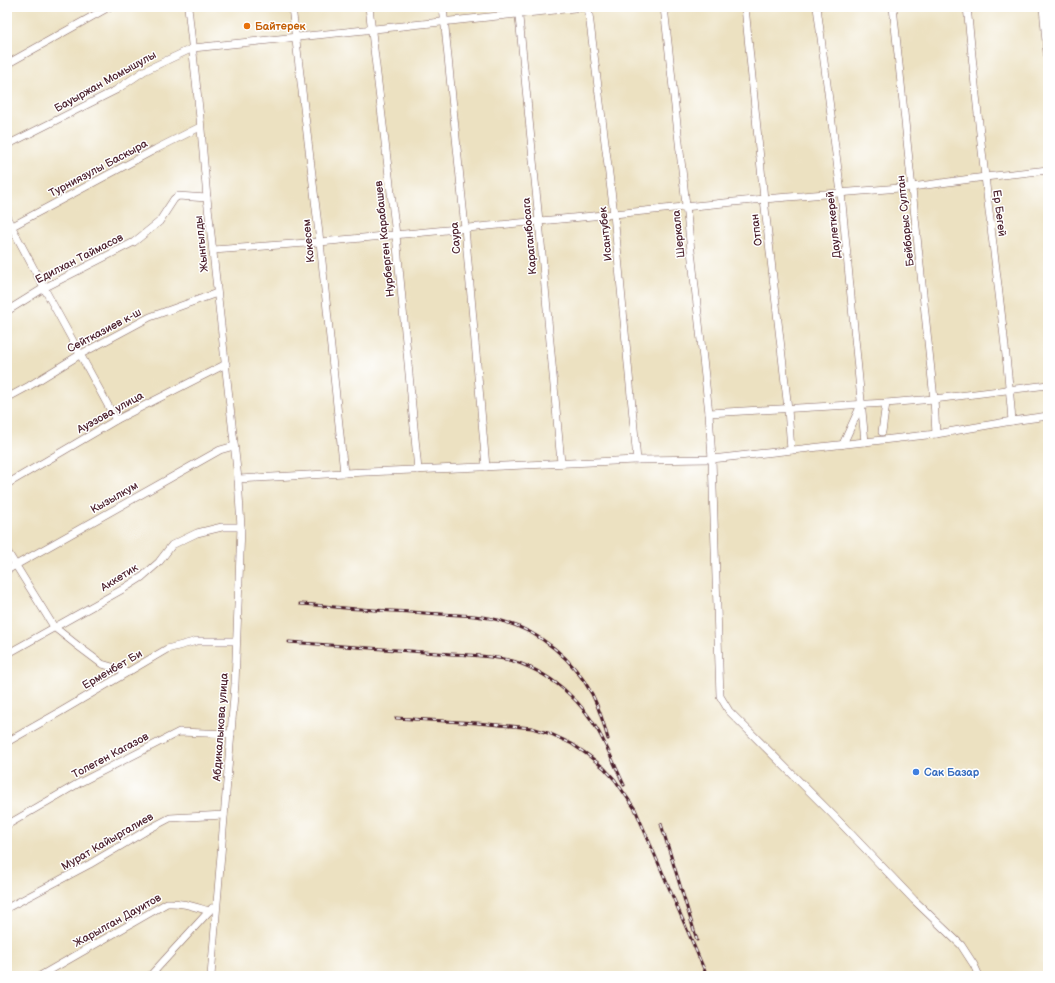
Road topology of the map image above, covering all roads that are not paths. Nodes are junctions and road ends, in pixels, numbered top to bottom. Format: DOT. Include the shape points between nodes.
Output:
graph roads {
  1 [pos="109,7"];
  2 [pos="188,7"];
  3 [pos="292,7"];
  4 [pos="369,7"];
  5 [pos="443,7"];
  6 [pos="584,7"];
  7 [pos="588,7"];
  8 [pos="664,7"];
  9 [pos="745,7"];
  10 [pos="817,7"];
  11 [pos="893,7"];
  12 [pos="967,7"];
  13 [pos="1043,7"];
  14 [pos="518,10"];
  15 [pos="444,22"];
  16 [pos="371,29"];
  17 [pos="295,37"];
  18 [pos="193,48"];
  19 [pos="7,64"];
  20 [pos="1048,65"];
  21 [pos="200,127"];
  22 [pos="7,146"];
  23 [pos="1048,170"];
  24 [pos="985,177"];
  25 [pos="912,187"];
  26 [pos="841,193"];
  27 [pos="207,198"];
  28 [pos="764,199"];
  29 [pos="686,207"];
  30 [pos="614,214"];
  31 [pos="7,218"];
  32 [pos="539,221"];
  33 [pos="9,227"];
  34 [pos="465,228"];
  35 [pos="396,235"];
  36 [pos="320,242"];
  37 [pos="213,250"];
  38 [pos="44,288"];
  39 [pos="217,292"];
  40 [pos="7,311"];
  41 [pos="81,354"];
  42 [pos="226,364"];
  43 [pos="1048,385"];
  44 [pos="1010,390"];
  45 [pos="7,398"];
  46 [pos="934,399"];
  47 [pos="886,403"];
  48 [pos="861,405"];
  49 [pos="788,409"];
  50 [pos="709,413"];
  51 [pos="1048,416"];
  52 [pos="116,420"];
  53 [pos="1012,421"];
  54 [pos="882,432"];
  55 [pos="936,434"];
  56 [pos="865,442"];
  57 [pos="843,444"];
  58 [pos="234,446"];
  59 [pos="791,450"];
  60 [pos="712,459"];
  61 [pos="637,460"];
  62 [pos="561,463"];
  63 [pos="486,467"];
  64 [pos="418,470"];
  65 [pos="344,473"];
  66 [pos="238,479"];
  67 [pos="7,484"];
  68 [pos="241,527"];
  69 [pos="7,551"];
  70 [pos="15,566"];
  71 [pos="7,570"];
  72 [pos="54,627"];
  73 [pos="236,641"];
  74 [pos="7,654"];
  75 [pos="129,672"];
  76 [pos="230,734"];
  77 [pos="7,742"];
  78 [pos="224,815"];
  79 [pos="7,825"];
  80 [pos="217,902"];
  81 [pos="7,908"];
  82 [pos="210,911"];
  83 [pos="40,976"];
  84 [pos="150,976"];
  85 [pos="211,976"];
  86 [pos="979,976"];
  1 -- 19 [label="street"];
  2 -- 18 [label="street, Жынгылды"];
  3 -- 17 [label="street, Кокесем"];
  4 -- 16 [label="street, Нурберген Карабашев"];
  5 -- 15 [label="street, Саура"];
  6 -- 14 [label="street, Бауыржан Момышулы"];
  7 -- 30 [label="street, Исантубек"];
  8 -- 29 [label="street, Шеркала"];
  9 -- 28 [label="street, Отпан"];
  10 -- 26 [label="street, Даулеткерей"];
  11 -- 25 [label="street, Бейбарыс Султан"];
  12 -- 24 [label="street, Ер Бегей"];
  13 -- 20 [label="street"];
  14 -- 15 [label="street, Бауыржан Момышулы"];
  14 -- 32 [label="street, Караганбосага"];
  15 -- 16 [label="street, Бауыржан Момышулы"];
  15 -- 34 [label="street, Саура"];
  16 -- 17 [label="street, Бауыржан Момышулы"];
  16 -- 35 [label="street, Нурберген Карабашев"];
  17 -- 18 [label="street, Бауыржан Момышулы"];
  17 -- 36 [label="street, Кокесем"];
  18 -- 21 [label="street, Жынгылды"];
  18 -- 22 [label="street, Бауыржан Момышулы" via="144,71 116,90"];
  21 -- 27 [label="street, Жынгылды"];
  21 -- 33 [label="street, Турниязулы Баскыра"];
  23 -- 24 [label="street"];
  24 -- 25 [label="street"];
  24 -- 44 [label="street, Ер Бегей"];
  25 -- 26 [label="street"];
  25 -- 46 [label="street, Бейбарыс Султан"];
  26 -- 28 [label="street"];
  26 -- 48 [label="street, Даулеткерей"];
  27 -- 37 [label="street, Жынгылды"];
  27 -- 38 [label="street, Едилхан Таймасов" via="174,198 159,222 134,242"];
  28 -- 29 [label="street"];
  28 -- 49 [label="street, Отпан"];
  29 -- 30 [label="street"];
  29 -- 50 [label="street, Шеркала"];
  30 -- 32 [label="street"];
  30 -- 61 [label="street, Исантубек"];
  31 -- 33 [label="street"];
  32 -- 34 [label="street"];
  32 -- 62 [label="street, Караганбосага"];
  33 -- 38 [label="street"];
  34 -- 35 [label="street"];
  34 -- 63 [label="street, Саура"];
  35 -- 36 [label="street"];
  35 -- 64 [label="street, Нурберген Карабашев"];
  36 -- 37 [label="street"];
  36 -- 65 [label="street, Кокесем"];
  37 -- 39 [label="street, Жынгылды"];
  38 -- 40 [label="street, Едилхан Таймасов"];
  38 -- 41 [label="street"];
  39 -- 41 [label="street, Сейтказиев к-ш" via="150,317"];
  39 -- 42 [label="street, Жынгылды"];
  41 -- 45 [label="street, Сейтказиев к-ш"];
  41 -- 52 [label="street"];
  42 -- 52 [label="street, Ауэзова улица"];
  42 -- 58 [label="street, Жынгылды"];
  43 -- 44 [label="street"];
  44 -- 46 [label="street"];
  44 -- 53 [label="street, Ер Бегей"];
  46 -- 47 [label="street"];
  46 -- 55 [label="street, Бейбарыс Султан"];
  47 -- 48 [label="street"];
  47 -- 54 [label="street"];
  48 -- 49 [label="street"];
  48 -- 56 [label="street, Даулеткерей"];
  48 -- 57 [label="street"];
  49 -- 50 [label="street"];
  49 -- 59 [label="street, Отпан"];
  50 -- 60 [label="street, Шеркала"];
  51 -- 53 [label="street"];
  52 -- 67 [label="street, Ауэзова улица"];
  53 -- 55 [label="street"];
  55 -- 56 [label="street"];
  56 -- 57 [label="street"];
  57 -- 59 [label="street"];
  58 -- 66 [label="street, Жынгылды"];
  58 -- 70 [label="street, Кызылкум" via="220,450"];
  59 -- 60 [label="street"];
  60 -- 61 [label="street"];
  60 -- 86 [label="street, Шеркала" via="720,696 729,711 961,945"];
  61 -- 62 [label="street"];
  62 -- 63 [label="street"];
  63 -- 64 [label="street"];
  64 -- 65 [label="street"];
  65 -- 66 [label="street"];
  66 -- 68 [label="street, Абдикалыкова улица"];
  68 -- 72 [label="street, Аккетик" via="222,527 197,533 172,545 159,562 142,577"];
  68 -- 73 [label="street, Абдикалыкова улица"];
  69 -- 70 [label="street"];
  70 -- 71 [label="street, Кызылкум"];
  70 -- 72 [label="street"];
  72 -- 74 [label="street, Аккетик"];
  72 -- 75 [label="street" via="102,664"];
  73 -- 75 [label="street, Ерменбет Би" via="197,641 168,649"];
  73 -- 76 [label="street, Абдикалыкова улица"];
  75 -- 77 [label="street, Ерменбет Би"];
  76 -- 78 [label="street, Абдикалыкова улица"];
  76 -- 79 [label="street, Толеген Кагазов" via="179,732"];
  78 -- 80 [label="street, Абдикалыкова улица"];
  78 -- 81 [label="street, Мурат Кайыргалиев" via="170,818"];
  80 -- 82 [label="street"];
  80 -- 85 [label="street, Абдикалыкова улица"];
  82 -- 83 [label="street, Жарылган Дауитов" via="167,903"];
  82 -- 84 [label="street"];
}
